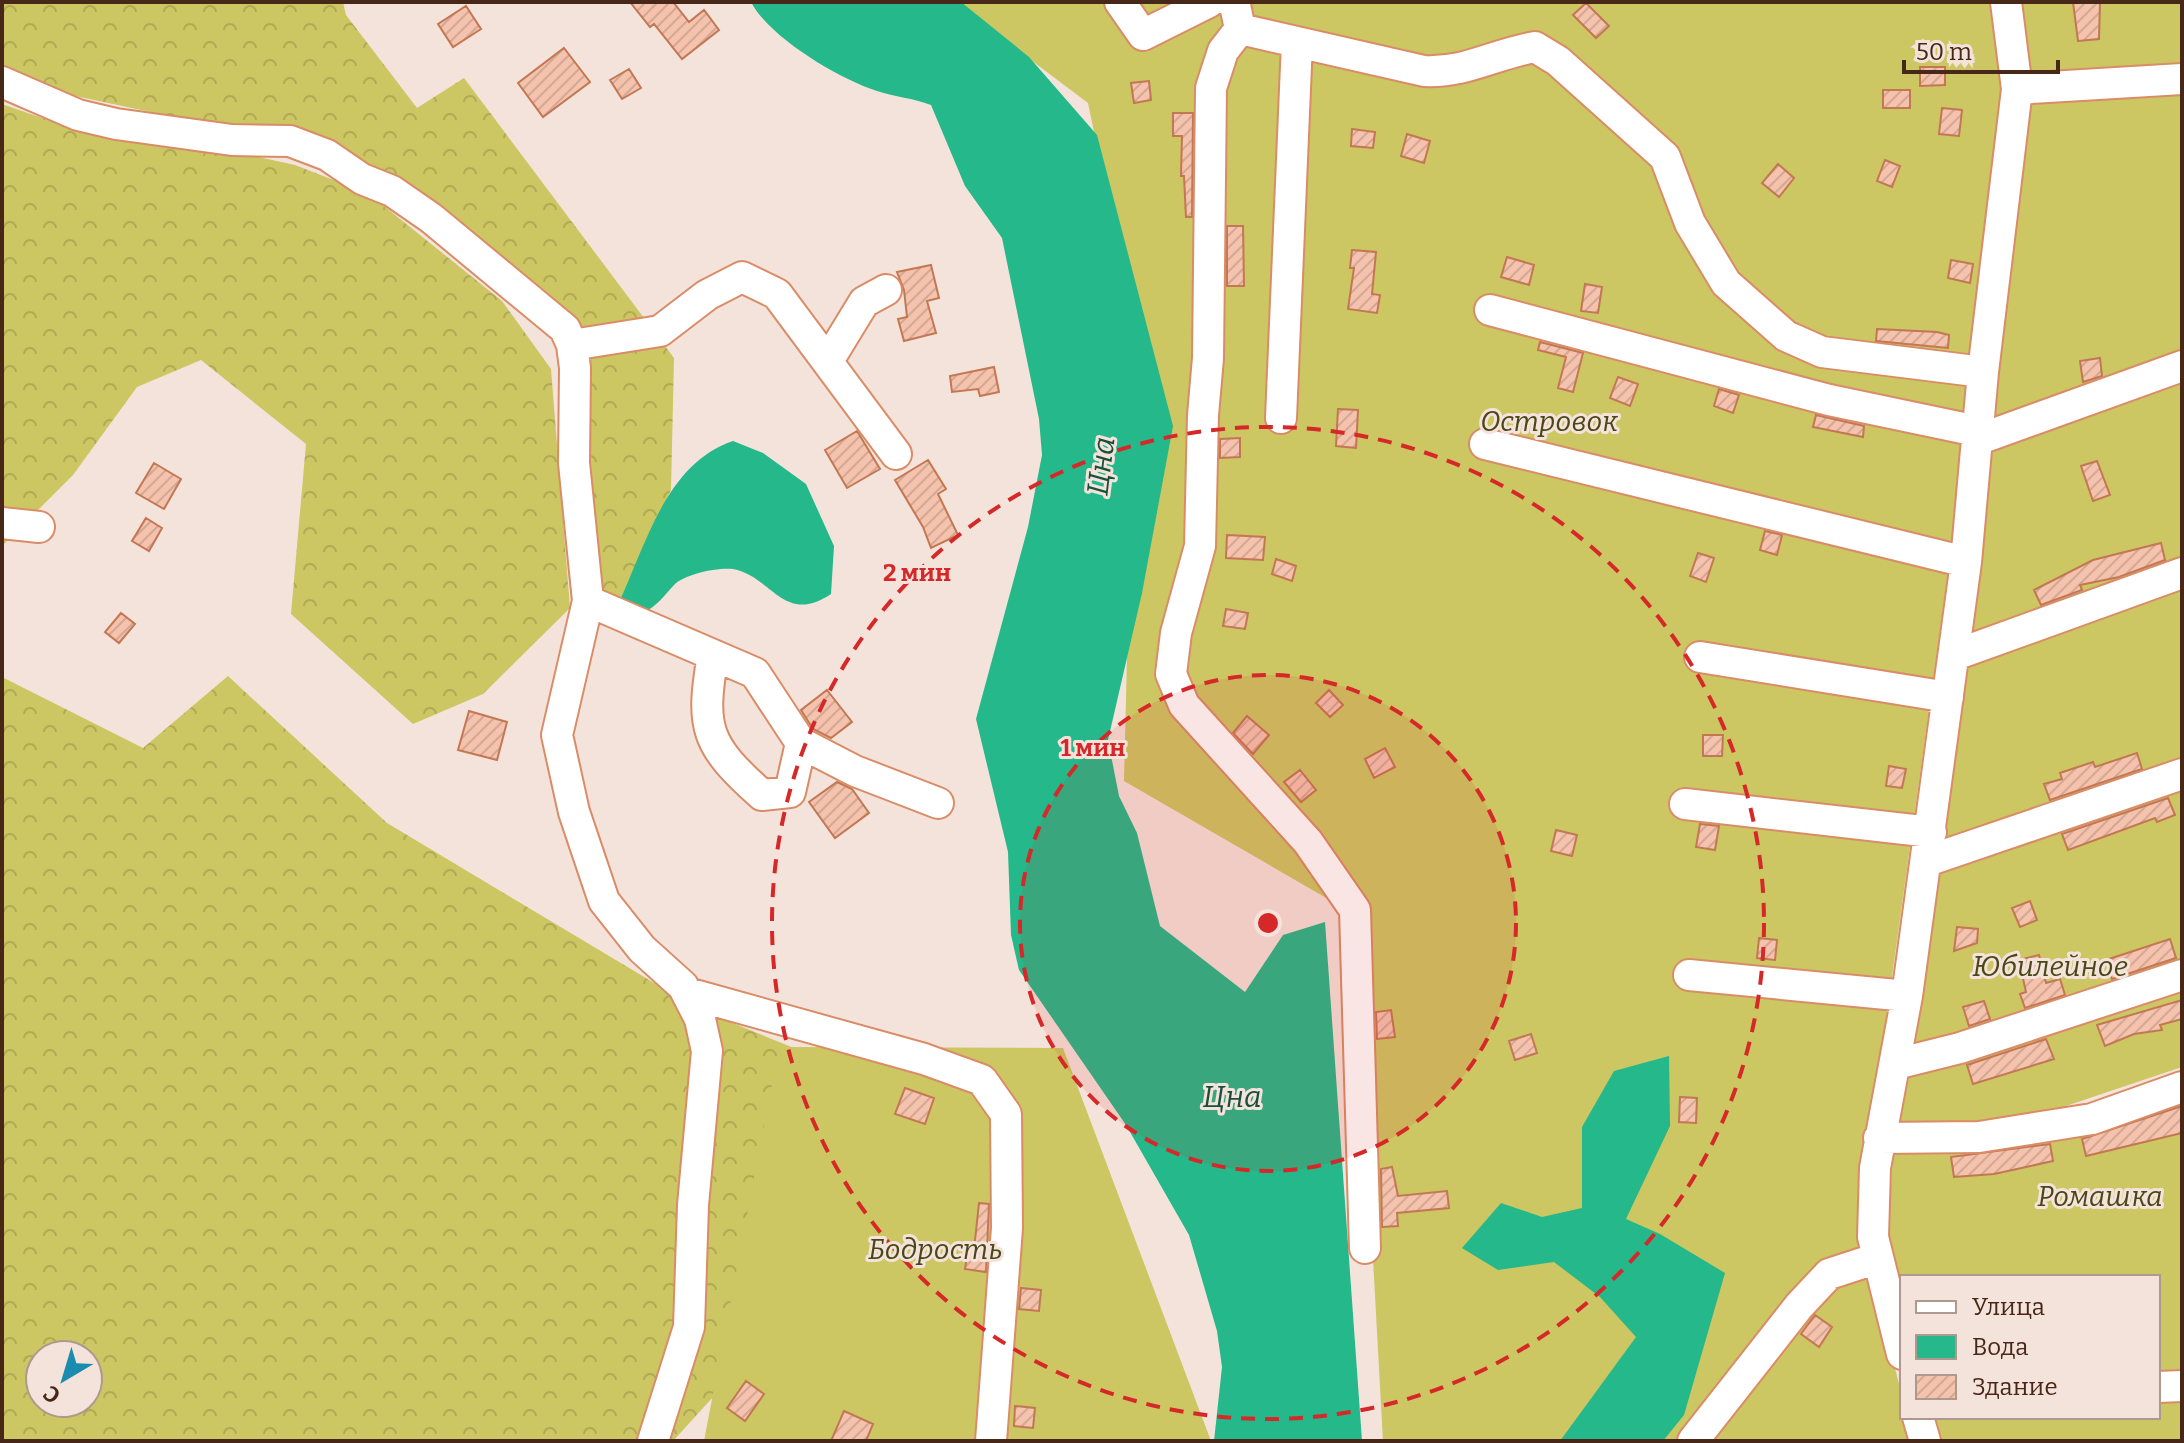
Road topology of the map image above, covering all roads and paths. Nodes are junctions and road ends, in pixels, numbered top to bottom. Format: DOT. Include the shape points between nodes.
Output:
graph roads {
  1 [pos="1120,2"];
  2 [pos="1209,2"];
  3 [pos="2006,2"];
  4 [pos="1235,16"];
  5 [pos="1297,42"];
  6 [pos="2182,79"];
  7 [pos="2,82"];
  8 [pos="2017,89"];
  9 [pos="886,290"];
  10 [pos="1490,310"];
  11 [pos="572,345"];
  12 [pos="828,361"];
  13 [pos="2182,366"];
  14 [pos="1983,372"];
  15 [pos="1281,418"];
  16 [pos="1977,436"];
  17 [pos="1485,444"];
  18 [pos="896,454"];
  19 [pos="2,523"];
  20 [pos="39,527"];
  21 [pos="1966,562"];
  22 [pos="2182,573"];
  23 [pos="588,601"];
  24 [pos="713,655"];
  25 [pos="1955,655"];
  26 [pos="1700,657"];
  27 [pos="1948,697"];
  28 [pos="801,743"];
  29 [pos="2182,774"];
  30 [pos="938,803"];
  31 [pos="1685,804"];
  32 [pos="1929,847"];
  33 [pos="1689,975"];
  34 [pos="2182,975"];
  35 [pos="687,993"];
  36 [pos="1907,996"];
  37 [pos="1896,1064"];
  38 [pos="2182,1087"];
  39 [pos="1879,1138"];
  40 [pos="1365,1248"];
  41 [pos="1878,1258"];
  42 [pos="1900,1346"];
  43 [pos="2182,1386"];
  44 [pos="2160,1387"];
  45 [pos="1919,1419"];
  46 [pos="653,1441"];
  47 [pos="991,1441"];
  48 [pos="1693,1441"];
  49 [pos="1925,1441"];
  1 -- 2 [label="street" via="1143,35"];
  3 -- 8 [label="street"];
  4 -- 5 [label="street"];
  4 -- 40 [label="street" via="1211,88 1200,546 1176,633 1171,674 1184,705 1308,842 1355,910"];
  5 -- 14 [label="street" via="1424,71 1453,72 1535,47 1558,61 1665,157 1690,223 1726,283 1786,336 1822,352"];
  5 -- 15 [label="street"];
  6 -- 8 [label="street"];
  7 -- 11 [label="street" via="78,115 116,124 232,140 290,141 327,155 431,218 550,314"];
  8 -- 14 [label="street"];
  9 -- 12 [label="street" via="864,302"];
  10 -- 16 [label="street"];
  11 -- 12 [label="street" via="660,331 707,295 742,277 777,294"];
  11 -- 23 [label="street" via="575,476"];
  12 -- 18 [label="street"];
  13 -- 16 [label="street"];
  14 -- 16 [label="street"];
  16 -- 21 [label="street"];
  17 -- 21 [label="street"];
  19 -- 20 [label="street"];
  21 -- 25 [label="street"];
  22 -- 25 [label="street"];
  23 -- 24 [label="street"];
  23 -- 35 [label="street" via="557,735 574,812 604,901 616,921"];
  24 -- 28 [label="street" via="755,673"];
  24 -- 28 [label="street" via="706,695 708,731 727,764 762,795 790,792"];
  25 -- 27 [label="street"];
  26 -- 27 [label="street"];
  27 -- 32 [label="street"];
  28 -- 30 [label="street"];
  29 -- 32 [label="street"];
  31 -- 32 [label="street"];
  32 -- 36 [label="street"];
  33 -- 36 [label="street"];
  34 -- 37 [label="street"];
  35 -- 46 [label="street" via="700,1019 708,1066 693,1205 691,1305 683,1353"];
  35 -- 47 [label="street" via="982,1080 1006,1114 1007,1228"];
  36 -- 37 [label="street"];
  37 -- 39 [label="street"];
  38 -- 39 [label="street" via="2092,1119 1979,1137"];
  39 -- 41 [label="street" via="1873,1202"];
  41 -- 42 [label="street"];
  41 -- 48 [label="street" via="1829,1274"];
  43 -- 44 [label="street"];
  45 -- 49 [label="street"];
}
